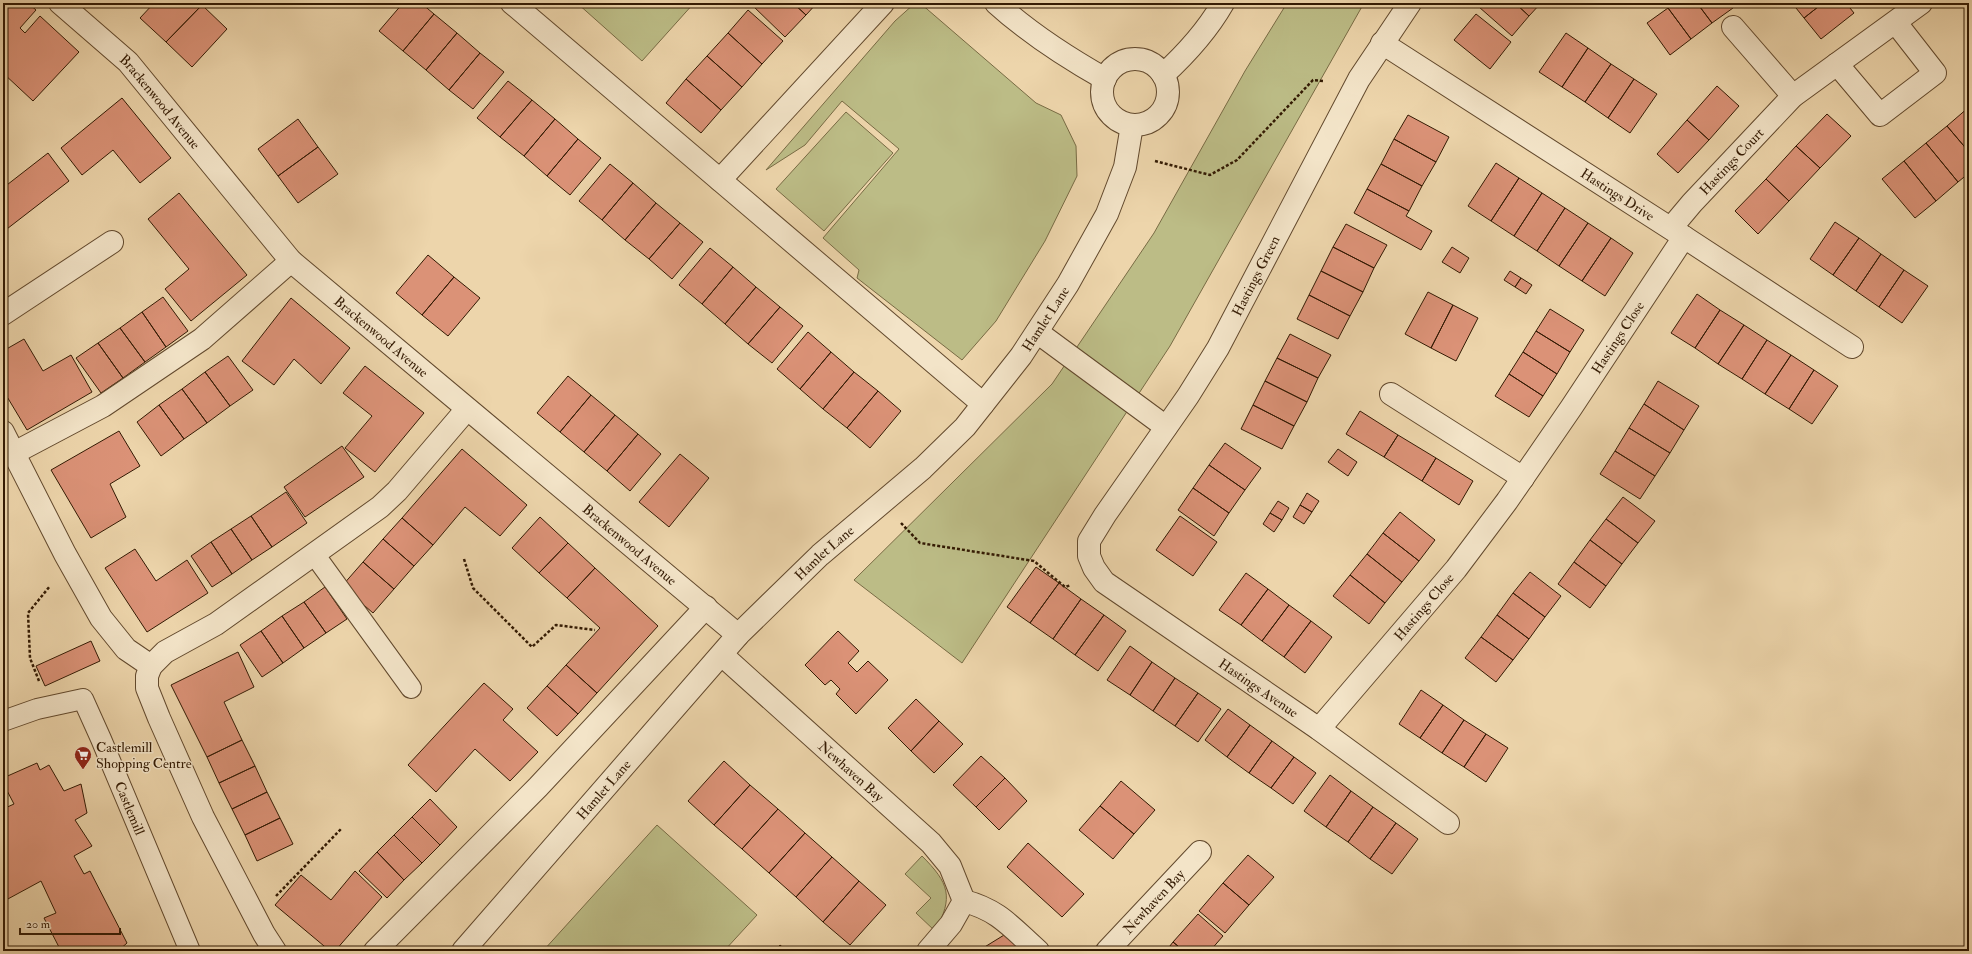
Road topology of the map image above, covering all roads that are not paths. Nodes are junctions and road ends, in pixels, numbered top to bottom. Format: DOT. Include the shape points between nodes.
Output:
graph roads {
  1 [pos="60,3"];
  2 [pos="512,3"];
  3 [pos="883,3"];
  4 [pos="996,3"];
  5 [pos="1223,3"];
  6 [pos="1410,3"];
  7 [pos="1921,3"];
  8 [pos="1896,23"];
  9 [pos="1733,27"];
  10 [pos="1382,43"];
  11 [pos="1837,64"];
  12 [pos="1163,75"];
  13 [pos="1105,79"];
  14 [pos="1793,96"];
  15 [pos="1132,125"];
  16 [pos="720,180"];
  17 [pos="1677,232"];
  18 [pos="112,242"];
  19 [pos="291,261"];
  20 [pos="3,314"];
  21 [pos="1037,332"];
  22 [pos="1852,347"];
  23 [pos="1391,394"];
  24 [pos="983,404"];
  25 [pos="467,409"];
  26 [pos="1166,427"];
  27 [pos="3,432"];
  28 [pos="14,453"];
  29 [pos="1523,478"];
  30 [pos="1089,541"];
  31 [pos="314,554"];
  32 [pos="706,607"];
  33 [pos="738,635"];
  34 [pos="722,655"];
  35 [pos="151,666"];
  36 [pos="411,688"];
  37 [pos="3,721"];
  38 [pos="1319,729"];
  39 [pos="1448,823"];
  40 [pos="1200,852"];
  41 [pos="964,901"];
  42 [pos="190,951"];
  43 [pos="275,951"];
  44 [pos="375,951"];
  45 [pos="463,951"];
  46 [pos="928,951"];
  47 [pos="1038,951"];
  48 [pos="1107,951"];
  1 -- 19 [label="street, Brackenwood Avenue" via="128,62"];
  2 -- 16 [label="street"];
  3 -- 16 [label="street"];
  4 -- 13 [label="street" via="1016,21 1066,57"];
  5 -- 12 [label="street" via="1213,21 1190,50"];
  6 -- 10 [label="street, Hastings Green"];
  7 -- 8 [label="street, Hastings Court"];
  8 -- 11 [label="street, Hastings Court"];
  8 -- 11 [label="street" via="1935,73 1880,115"];
  9 -- 14 [label="street"];
  10 -- 17 [label="street, Hastings Drive"];
  10 -- 26 [label="street, Hastings Green" via="1353,90 1218,348"];
  11 -- 14 [label="street, Hastings Court"];
  12 -- 13 [label="street" via="1157,67 1138,59 1118,63"];
  12 -- 15 [label="street" via="1167,85 1165,105 1152,120"];
  13 -- 15 [label="street" via="1102,89 1107,109 1118,119"];
  14 -- 17 [label="street, Hastings Court" via="1692,203"];
  15 -- 21 [label="street, Hamlet Lane" via="1125,167 1106,214 1068,284"];
  16 -- 24 [label="street"];
  17 -- 22 [label="street, Hastings Drive"];
  17 -- 29 [label="street, Hastings Close" via="1646,297"];
  18 -- 20 [label="street"];
  19 -- 25 [label="street, Brackenwood Avenue"];
  19 -- 28 [label="street" via="202,339 103,406"];
  21 -- 24 [label="street, Hamlet Lane"];
  21 -- 26 [label="street"];
  23 -- 29 [label="street"];
  24 -- 33 [label="street, Hamlet Lane" via="965,427 944,447 820,555"];
  25 -- 31 [label="street" via="397,491 380,507"];
  25 -- 32 [label="street, Brackenwood Avenue"];
  26 -- 30 [label="street, Hastings Green" via="1104,515"];
  27 -- 28 [label="street"];
  28 -- 35 [label="street" via="101,618 126,649"];
  29 -- 38 [label="street, Hastings Close" via="1456,569"];
  30 -- 38 [label="street, Hastings Avenue" via="1089,556 1104,582"];
  31 -- 35 [label="street" via="216,624 165,652"];
  31 -- 36 [label="lane"];
  32 -- 33 [label="street, Brackenwood Avenue"];
  32 -- 44 [label="street" via="538,787"];
  33 -- 34 [label="street, Hamlet Lane"];
  34 -- 41 [label="street, Newhaven Bay" via="931,843 950,866"];
  34 -- 45 [label="street, Hamlet Lane"];
  35 -- 43 [label="street" via="146,676 147,688 159,718 203,817"];
  37 -- 42 [label="lane, Castlemill" via="49,706 83,699"];
  38 -- 39 [label="street, Hastings Avenue"];
  40 -- 48 [label="street, Newhaven Bay"];
  41 -- 46 [label="street" via="951,924"];
  41 -- 47 [label="street" via="996,913"];
}
